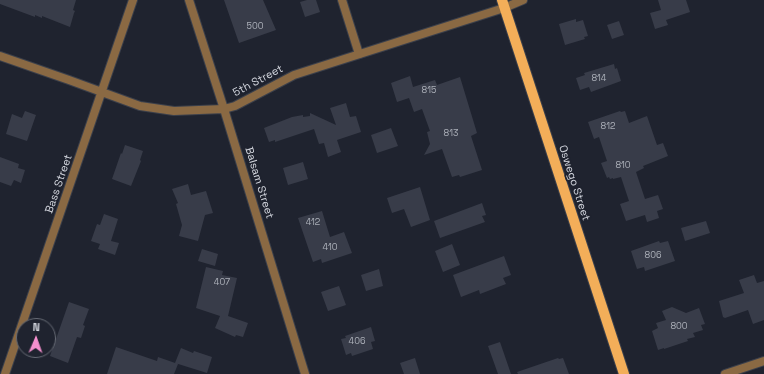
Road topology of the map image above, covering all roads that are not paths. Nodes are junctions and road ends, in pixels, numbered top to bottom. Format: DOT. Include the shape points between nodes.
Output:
graph roads {
  1 [pos="133,0"];
  2 [pos="189,0"];
  3 [pos="342,0"];
  4 [pos="523,0"];
  5 [pos="503,4"];
  6 [pos="359,54"];
  7 [pos="0,56"];
  8 [pos="102,93"];
  9 [pos="224,109"];
  10 [pos="764,361"];
  11 [pos="5,374"];
  12 [pos="305,374"];
  13 [pos="624,374"];
  14 [pos="725,374"];
  1 -- 8 [label="street, Bass Street"];
  2 -- 9 [label="street, Balsam Street"];
  3 -- 6 [label="street"];
  4 -- 5 [label="street, 5th Street"];
  5 -- 6 [label="street, 5th Street"];
  5 -- 13 [label="main road, Oswego Street"];
  6 -- 9 [label="street, 5th Street" via="294,75 235,106"];
  7 -- 8 [label="street, 5th Street"];
  8 -- 9 [label="street, 5th Street" via="140,106 174,111"];
  8 -- 11 [label="street, Bass Street"];
  9 -- 12 [label="street, Balsam Street"];
  10 -- 14 [label="street"];
}
